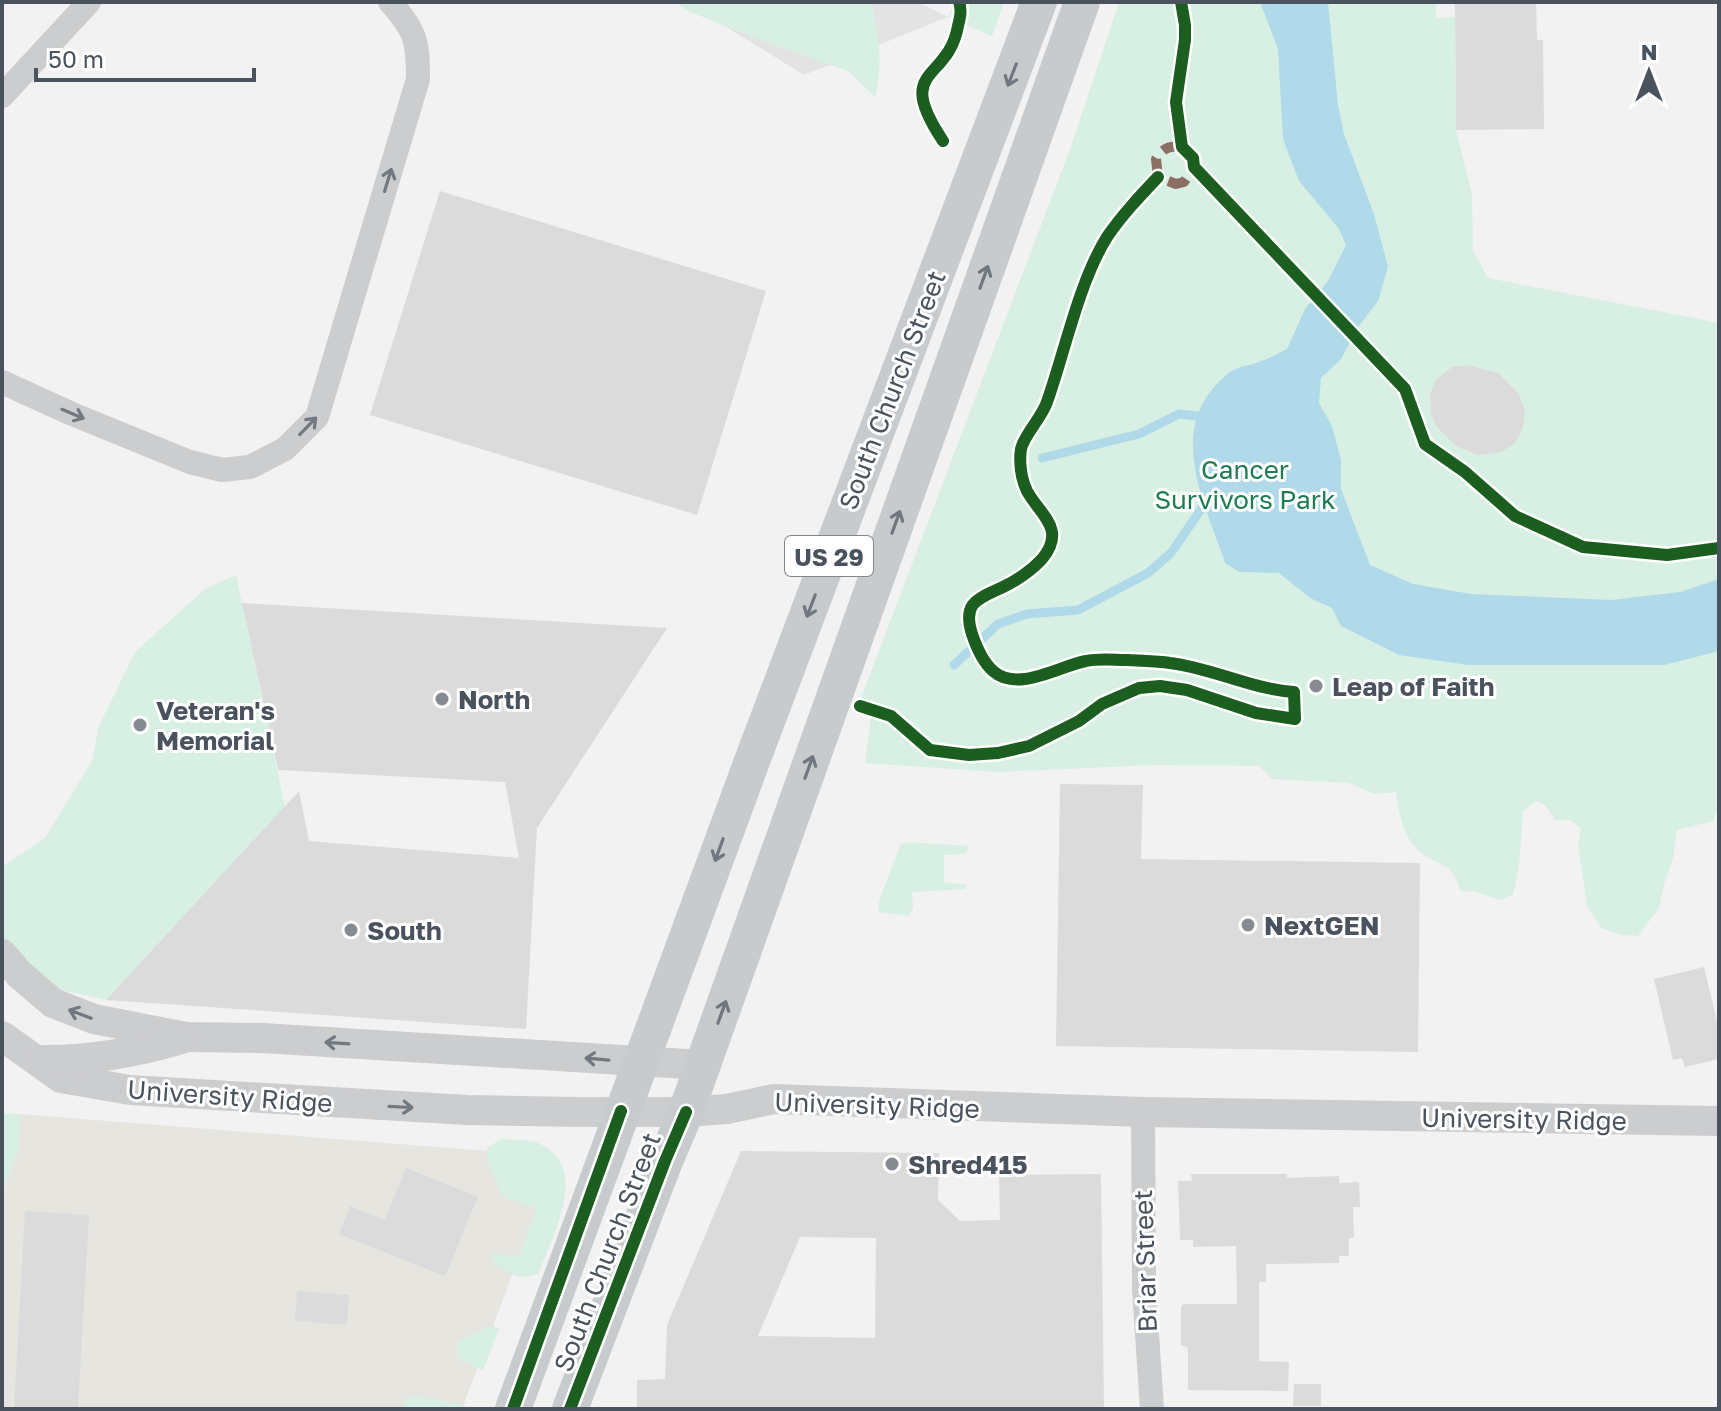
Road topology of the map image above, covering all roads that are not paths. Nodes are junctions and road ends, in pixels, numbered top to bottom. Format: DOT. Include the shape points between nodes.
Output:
graph roads {
  1 [pos="89,2"];
  2 [pos="390,2"];
  3 [pos="1039,2"];
  4 [pos="1082,2"];
  5 [pos="2,96"];
  6 [pos="2,382"];
  7 [pos="2,954"];
  8 [pos="2,1036"];
  9 [pos="186,1037"];
  10 [pos="32,1059"];
  11 [pos="640,1063"];
  12 [pos="703,1065"];
  13 [pos="621,1111"];
  14 [pos="686,1112"];
  15 [pos="1143,1112"];
  16 [pos="1719,1121"];
  17 [pos="513,1409"];
  18 [pos="570,1409"];
  19 [pos="1152,1409"];
  1 -- 5 [label="street"];
  6 -- 2 [label="street, one-way" via="190,462 222,470 250,467 285,449 317,417 418,79 418,42"];
  3 -- 11 [label="main road, South Church Street / US 29, one-way"];
  12 -- 4 [label="main road, South Church Street / US 29, one-way"];
  9 -- 7 [label="street, one-way" via="94,1019 53,1003"];
  8 -- 10 [label="street, University Ridge"];
  9 -- 10 [label="street" via="102,1057"];
  11 -- 9 [label="street, one-way"];
  10 -- 13 [label="street, University Ridge, one-way" via="61,1078 130,1090 467,1110"];
  11 -- 12 [label="street"];
  11 -- 13 [label="main road, South Church Street / US 29"];
  12 -- 14 [label="main road, South Church Street / US 29"];
  13 -- 14 [label="street, University Ridge"];
  13 -- 17 [label="main road, South Church Street / US 29"];
  14 -- 15 [label="street, University Ridge" via="774,1099"];
  14 -- 18 [label="main road, South Church Street / US 29"];
  15 -- 16 [label="street, University Ridge"];
  15 -- 19 [label="street, Briar Street" via="1144,1289"];
}
